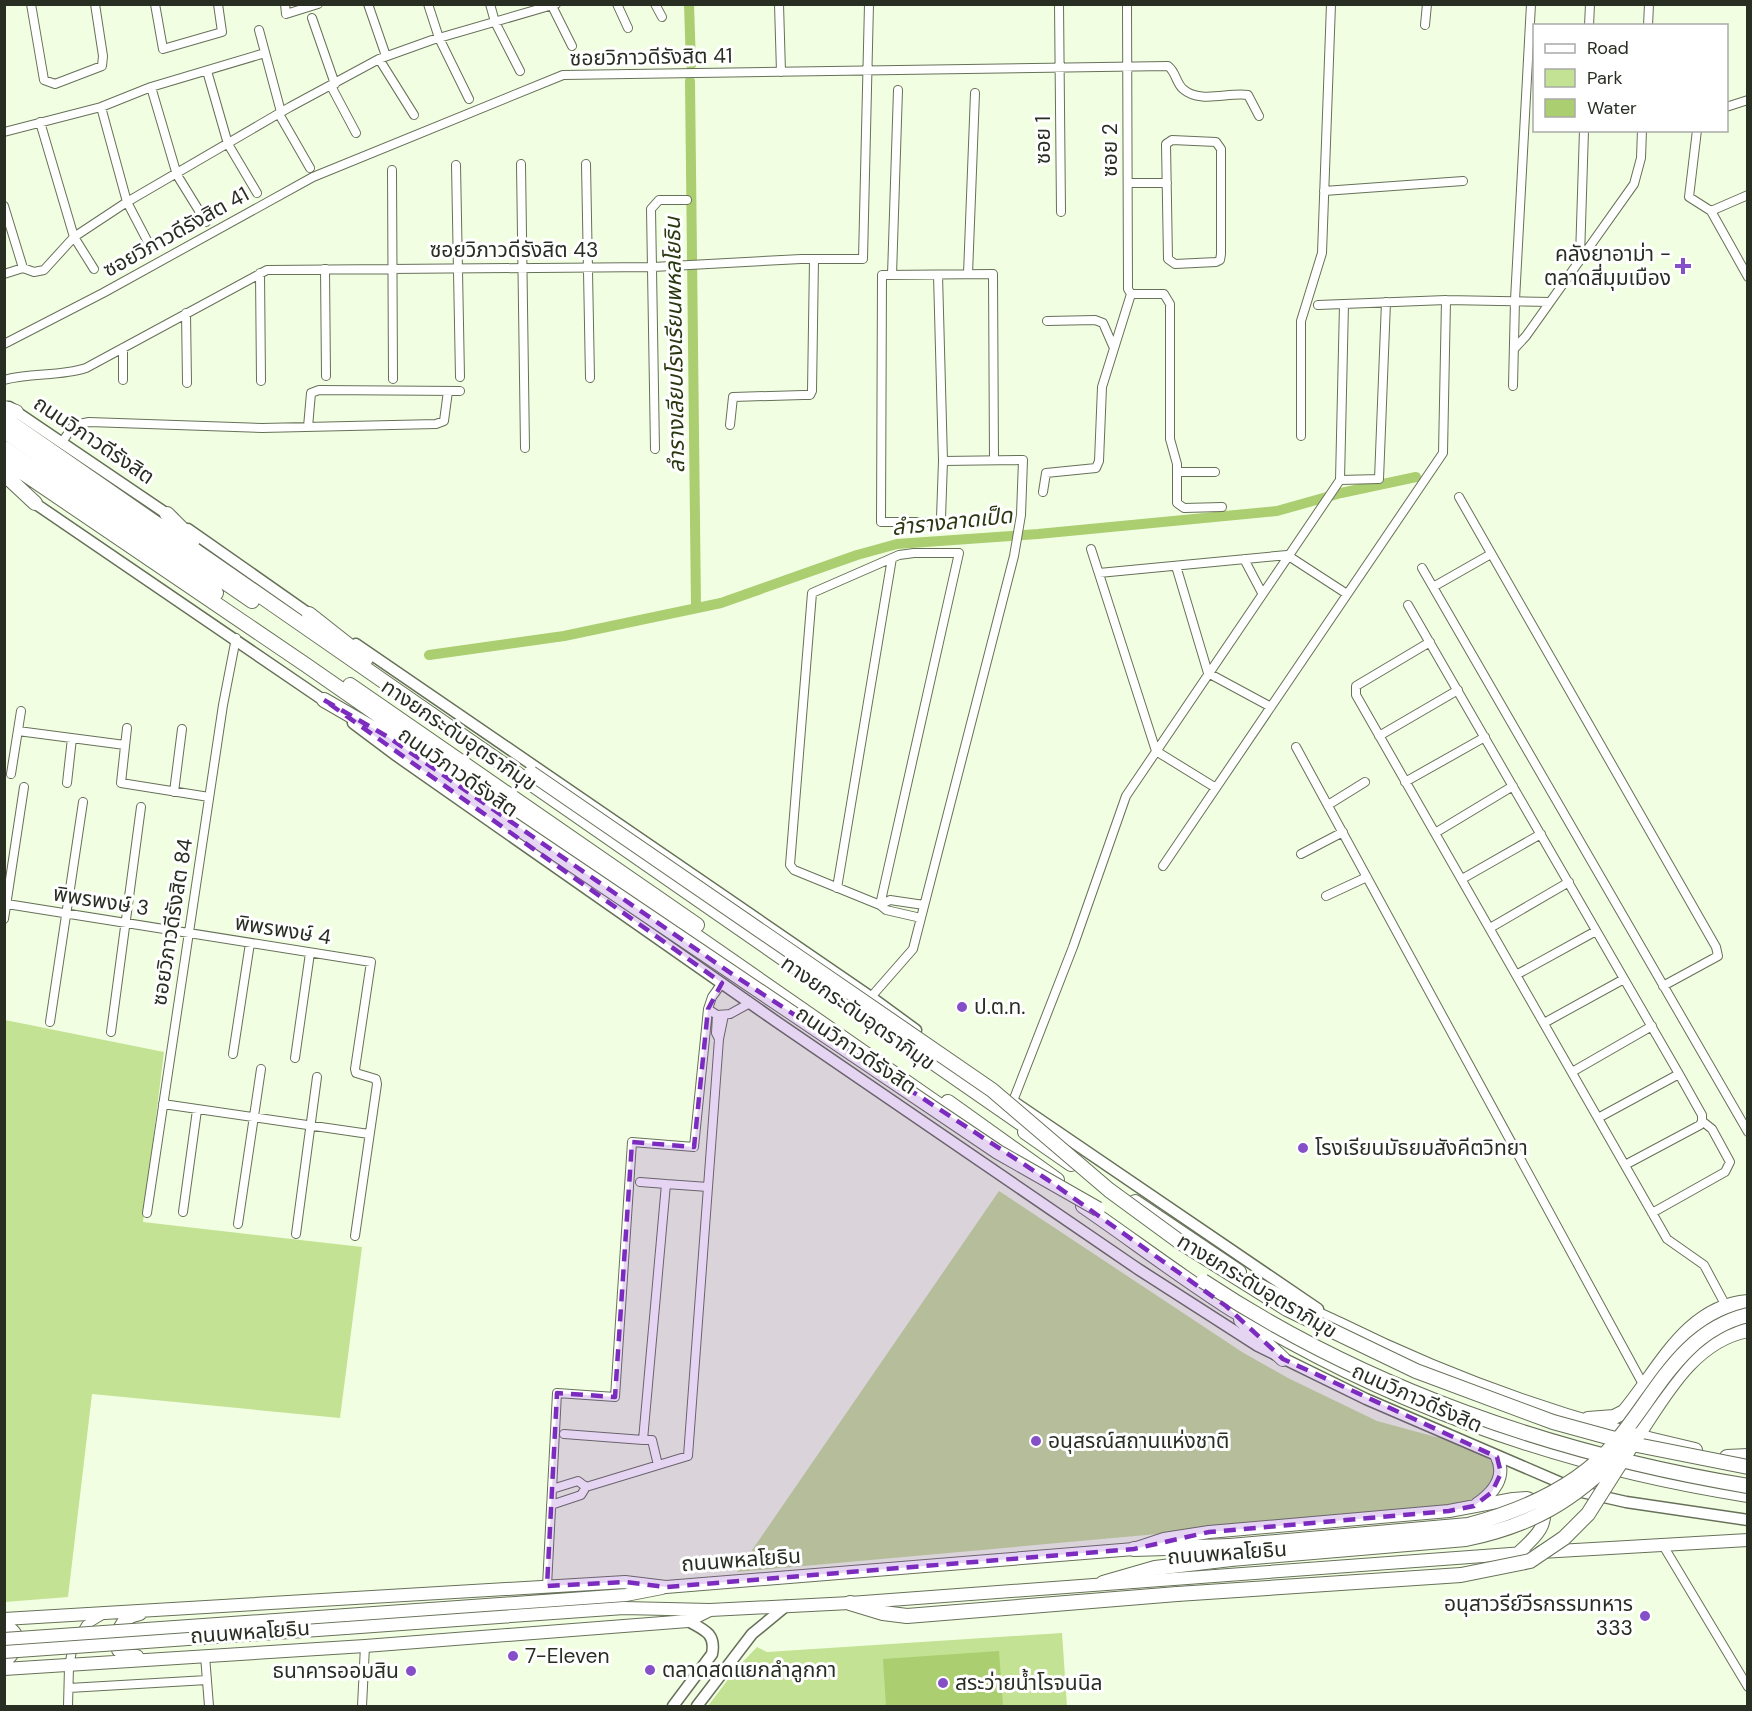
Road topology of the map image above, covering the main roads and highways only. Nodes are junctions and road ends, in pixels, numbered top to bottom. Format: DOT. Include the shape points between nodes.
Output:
graph roads {
  1 [pos="7,410"];
  2 [pos="4,431"];
  3 [pos="4,448"];
  4 [pos="4,460"];
  5 [pos="4,472"];
  6 [pos="4,484"];
  7 [pos="35,503"];
  8 [pos="71,506"];
  9 [pos="167,514"];
  10 [pos="221,567"];
  11 [pos="309,614"];
  12 [pos="324,700"];
  13 [pos="984,1098"];
  14 [pos="1030,1112"];
  15 [pos="1109,1190"];
  16 [pos="1098,1209"];
  17 [pos="1748,1302"];
  18 [pos="1226,1306"];
  19 [pos="1748,1316"];
  20 [pos="1346,1328"];
  21 [pos="1748,1330"];
  22 [pos="1283,1359"];
  23 [pos="1571,1418"];
  24 [pos="1638,1435"];
  25 [pos="1748,1456"];
  26 [pos="1497,1457"];
  27 [pos="1727,1457"];
  28 [pos="1748,1460"];
  29 [pos="1748,1467"];
  30 [pos="1748,1486"];
  31 [pos="1748,1495"];
  32 [pos="1474,1506"];
  33 [pos="1748,1520"];
  34 [pos="1747,1541"];
  35 [pos="1134,1550"];
  36 [pos="1231,1553"];
  37 [pos="1518,1553"];
  38 [pos="1103,1583"];
  39 [pos="666,1587"];
  40 [pos="850,1603"];
  41 [pos="786,1606"];
  42 [pos="172,1608"];
  43 [pos="710,1610"];
  44 [pos="4,1619"];
  45 [pos="346,1621"];
  46 [pos="688,1621"];
  47 [pos="4,1625"];
  48 [pos="4,1639"];
  49 [pos="4,1652"];
  50 [pos="171,1658"];
  51 [pos="4,1662"];
  52 [pos="4,1669"];
  53 [pos="673,1707"];
  54 [pos="697,1707"];
  1 -- 9 [label="main road, ถนนวิภาวดีรังสิต" via="62,442"];
  1 -- 10 [label="highway, ถนนวิภาวดีรังสิต"];
  2 -- 15 [label="highway, ทางยกระดับอุตราภิมุข, bridge"];
  3 -- 16 [label="highway, ทางยกระดับอุตราภิมุข, bridge" via="518,800"];
  4 -- 8 [label="highway, ถนนวิภาวดีรังสิต"];
  5 -- 7 [label="highway"];
  5 -- 8 [label="highway"];
  6 -- 7 [label="main road, ถนนวิภาวดีรังสิต"];
  7 -- 12 [label="main road, ถนนวิภาวดีรังสิต"];
  8 -- 18 [label="highway, ถนนวิภาวดีรังสิต" via="848,1040"];
  9 -- 10 [label="highway"];
  9 -- 11 [label="main road, ถนนวิภาวดีรังสิต"];
  10 -- 13 [label="highway, ถนนวิภาวดีรังสิต"];
  11 -- 14 [label="main road, ถนนวิภาวดีรังสิต" via="521,755"];
  11 -- 15 [label="highway, bridge" via="354,650 992,1090"];
  12 -- 16 [label="highway, bridge" via="388,737 998,1152"];
  12 -- 22 [label="main road, ถนนวิภาวดีรังสิต" via="397,756 1147,1276"];
  13 -- 14 [label="highway"];
  13 -- 20 [label="highway, ถนนวิภาวดีรังสิต" via="1262,1287"];
  14 -- 20 [label="main road, ถนนวิภาวดีรังสิต"];
  15 -- 29 [label="highway, ทางยกระดับอุตราภิมุข, bridge" via="1180,1242 1287,1309 1416,1371 1553,1422 1636,1445"];
  16 -- 30 [label="highway, ทางยกระดับอุตราภิมุข, bridge" via="1228,1298 1323,1350 1404,1388 1471,1415 1608,1458"];
  17 -- 23 [label="highway" via="1726,1306 1674,1344 1624,1413 1614,1417"];
  18 -- 22 [label="highway"];
  18 -- 31 [label="highway, ถนนวิภาวดีรังสิต" via="1387,1392 1457,1420 1602,1466"];
  19 -- 36 [label="highway, bridge" via="1719,1323 1705,1332 1677,1359 1614,1444 1582,1472 1551,1493 1500,1517 1468,1525"];
  20 -- 23 [label="highway, ถนนวิภาวดีรังสิต" via="1433,1368"];
  21 -- 24 [label="highway" via="1711,1344 1685,1368"];
  22 -- 26 [label="main road, ถนนวิภาวดีรังสิต"];
  23 -- 27 [label="highway, ถนนวิภาวดีรังสิต" via="1629,1436"];
  24 -- 36 [label="highway, bridge" via="1574,1495 1526,1523 1498,1532 1466,1539"];
  24 -- 40 [label="highway, bridge" via="1588,1514 1564,1538 1530,1561 1461,1575 907,1616"];
  25 -- 27 [label="highway"];
  26 -- 32 [label="main road" via="1501,1465 1498,1483"];
  26 -- 33 [label="main road, ถนนวิภาวดีรังสิต" via="1582,1492"];
  27 -- 28 [label="highway"];
  32 -- 35 [label="main road, ถนนพหลโยธิน" via="1209,1532 1164,1539"];
  32 -- 37 [label="main road, ถนนพหลโยธิน" via="1527,1498 1543,1505 1544,1522"];
  34 -- 37 [label="main road, ถนนพหลโยธิน"];
  35 -- 36 [label="highway"];
  35 -- 39 [label="main road, ถนนพหลโยธิน"];
  36 -- 38 [label="highway"];
  37 -- 38 [label="main road, ถนนพหลโยธิน"];
  38 -- 40 [label="main road, ถนนพหลโยธิน"];
  39 -- 42 [label="main road, ถนนพหลโยธิน" via="625,1582"];
  39 -- 45 [label="main road, ถนนพหลโยธิน" via="626,1596"];
  40 -- 41 [label="main road, ถนนพหลโยธิน"];
  41 -- 43 [label="main road, ถนนพหลโยธิน"];
  41 -- 54 [label="main road" via="752,1634"];
  42 -- 44 [label="main road, ถนนพหลโยธิน"];
  42 -- 50 [label="main road" via="132,1615 121,1624 117,1637 118,1650 126,1655"];
  43 -- 45 [label="main road, ถนนพหลโยธิน" via="624,1608"];
  43 -- 46 [label="main road, ถนนพหลโยธิน"];
  45 -- 48 [label="main road, ถนนพหลโยธิน, bridge"];
  45 -- 49 [label="main road, ถนนพหลโยธิน, bridge"];
  46 -- 50 [label="main road, ถนนพหลโยธิน"];
  46 -- 53 [label="main road" via="706,1630 714,1644 712,1654"];
  47 -- 51 [label="main road" via="16,1634 18,1641 15,1653"];
  50 -- 52 [label="main road, ถนนพหลโยธิน"];
}
